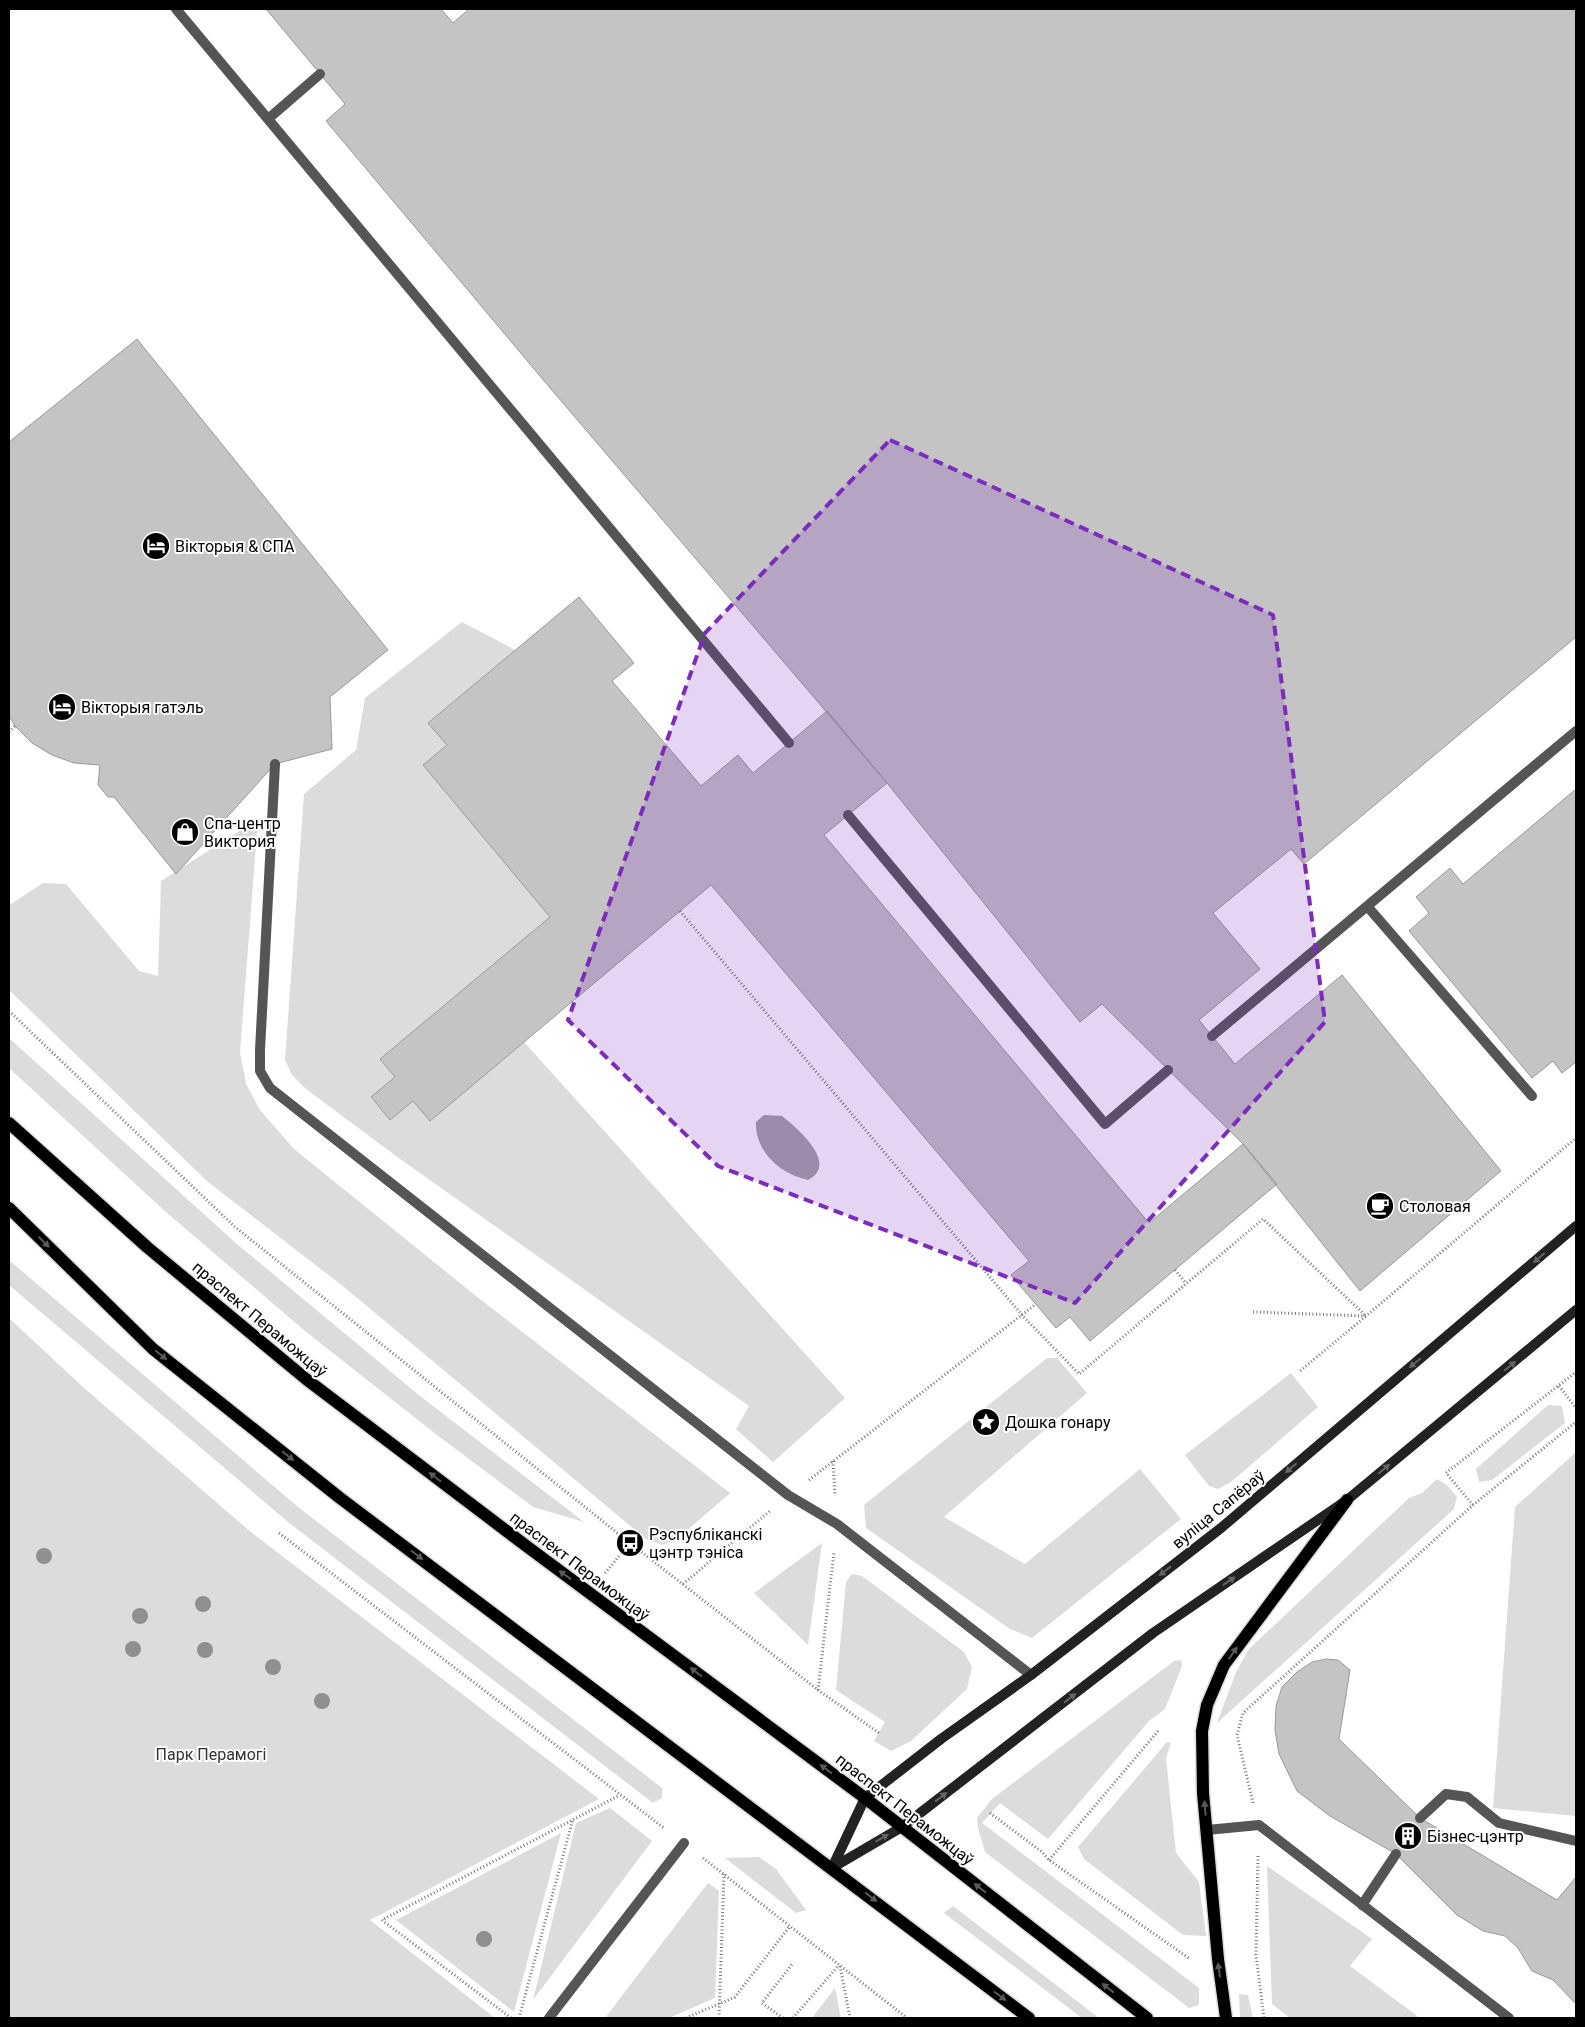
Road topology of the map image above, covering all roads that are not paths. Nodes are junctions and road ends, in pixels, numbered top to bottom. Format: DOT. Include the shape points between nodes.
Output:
graph roads {
  1 [pos="176,9"];
  2 [pos="320,74"];
  3 [pos="268,119"];
  4 [pos="1576,731"];
  5 [pos="789,743"];
  6 [pos="275,764"];
  7 [pos="848,815"];
  8 [pos="1367,906"];
  9 [pos="1212,1036"];
  10 [pos="1168,1070"];
  11 [pos="1532,1096"];
  12 [pos="9,1122"];
  13 [pos="9,1208"];
  14 [pos="1576,1226"];
  15 [pos="1576,1310"];
  16 [pos="1347,1500"];
  17 [pos="1031,1676"];
  18 [pos="865,1798"];
  19 [pos="1420,1818"];
  20 [pos="902,1827"];
  21 [pos="1206,1830"];
  22 [pos="1576,1841"];
  23 [pos="684,1843"];
  24 [pos="1396,1854"];
  25 [pos="832,1868"];
  26 [pos="1362,1905"];
  27 [pos="549,2018"];
  28 [pos="1029,2018"];
  29 [pos="1147,2018"];
  30 [pos="1226,2018"];
  31 [pos="1509,2018"];
  1 -- 3 [label="lane"];
  2 -- 3 [label="lane"];
  3 -- 5 [label="lane"];
  4 -- 8 [label="lane"];
  6 -- 17 [label="lane" via="260,1050 260,1071 270,1088 788,1496 837,1524"];
  7 -- 10 [label="lane" via="1105,1124"];
  8 -- 9 [label="lane"];
  8 -- 11 [label="lane"];
  18 -- 12 [label="main road, праспект Пераможцаў, one-way" via="306,1379 147,1247"];
  13 -- 25 [label="main road, one-way" via="154,1349 340,1498"];
  14 -- 17 [label="main road, вуліца Сапёраў, one-way" via="1221,1528"];
  16 -- 15 [label="main road, one-way"];
  20 -- 16 [label="main road, one-way" via="1153,1633"];
  21 -- 16 [label="main road, one-way" via="1202,1731 1207,1705 1229,1658"];
  17 -- 18 [label="main road, вуліца Сапёраў" via="940,1738"];
  18 -- 20 [label="main road, праспект Пераможцаў"];
  18 -- 25 [label="main road"];
  19 -- 22 [label="lane" via="1446,1794 1467,1797 1499,1823"];
  25 -- 20 [label="main road, one-way"];
  29 -- 20 [label="main road, праспект Пераможцаў, one-way"];
  21 -- 26 [label="lane" via="1259,1825"];
  30 -- 21 [label="main road, one-way"];
  23 -- 27 [label="lane"];
  24 -- 26 [label="lane"];
  25 -- 28 [label="main road, one-way"];
  26 -- 31 [label="lane"];
}
